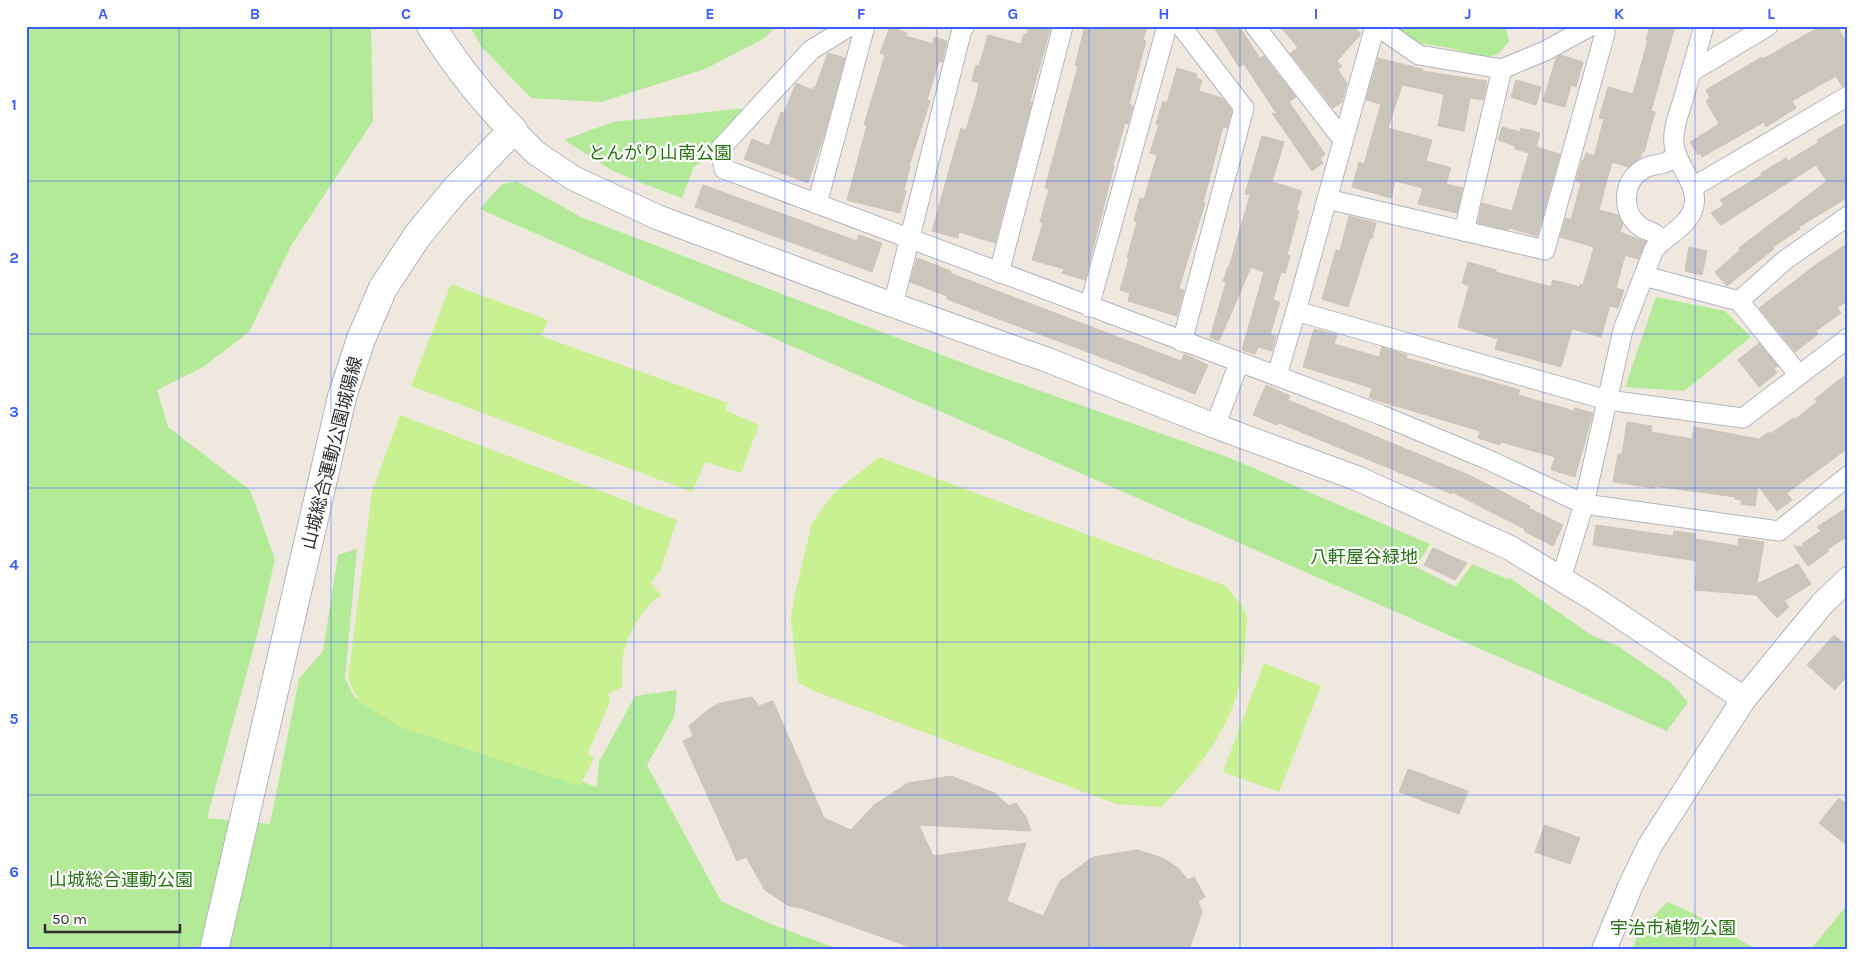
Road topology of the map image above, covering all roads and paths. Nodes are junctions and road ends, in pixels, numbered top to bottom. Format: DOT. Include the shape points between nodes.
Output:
graph roads {
  1 [pos="431,26"];
  2 [pos="850,26"];
  3 [pos="865,26"];
  4 [pos="1063,26"];
  5 [pos="1168,26"];
  6 [pos="1181,26"];
  7 [pos="1255,26"];
  8 [pos="1376,26"];
  9 [pos="1591,26"];
  10 [pos="1600,26"];
  11 [pos="1704,26"];
  12 [pos="1768,26"];
  13 [pos="961,27"];
  14 [pos="1502,69"];
  15 [pos="1691,72"];
  16 [pos="1848,96"];
  17 [pos="513,130"];
  18 [pos="1343,140"];
  19 [pos="1677,156"];
  20 [pos="1693,187"];
  21 [pos="1327,200"];
  22 [pos="817,204"];
  23 [pos="1848,216"];
  24 [pos="1464,231"];
  25 [pos="909,239"];
  26 [pos="1662,240"];
  27 [pos="999,273"];
  28 [pos="1644,276"];
  29 [pos="1739,302"];
  30 [pos="893,305"];
  31 [pos="1089,307"];
  32 [pos="1296,311"];
  33 [pos="1848,338"];
  34 [pos="1182,342"];
  35 [pos="1239,363"];
  36 [pos="1277,375"];
  37 [pos="1800,375"];
  38 [pos="1607,400"];
  39 [pos="1215,426"];
  40 [pos="1848,476"];
  41 [pos="1584,504"];
  42 [pos="1561,579"];
  43 [pos="1848,579"];
  44 [pos="1744,699"];
  45 [pos="214,950"];
  46 [pos="1604,950"];
  1 -- 17 [label="main road" via="454,63"];
  2 -- 22 [label="street" via="811,50 720,149 724,169"];
  3 -- 22 [label="street"];
  4 -- 27 [label="street"];
  5 -- 31 [label="street"];
  6 -- 34 [label="street" via="1244,108"];
  7 -- 18 [label="street"];
  8 -- 14 [label="street" via="1419,54"];
  8 -- 18 [label="street"];
  9 -- 14 [label="street"];
  10 -- 24 [label="street" via="1605,33 1545,250"];
  11 -- 15 [label="street"];
  12 -- 15 [label="street"];
  13 -- 25 [label="street"];
  14 -- 24 [label="street"];
  15 -- 19 [label="street" via="1676,123 1674,144"];
  16 -- 20 [label="street"];
  17 -- 30 [label="street" via="536,153 573,178 614,198"];
  17 -- 45 [label="main road, 山城総合運動公園城陽線" via="455,190 418,235 383,288 361,339 342,397"];
  18 -- 21 [label="street"];
  19 -- 20 [label="street"];
  19 -- 26 [label="street" via="1636,174 1626,194 1626,205 1637,225 1656,233"];
  20 -- 26 [label="street" via="1695,198 1688,219"];
  21 -- 24 [label="street"];
  21 -- 32 [label="street"];
  22 -- 25 [label="street"];
  23 -- 29 [label="street" via="1784,260"];
  25 -- 27 [label="street"];
  25 -- 30 [label="street"];
  26 -- 28 [label="street" via="1654,249"];
  27 -- 31 [label="street"];
  28 -- 29 [label="street"];
  28 -- 38 [label="street" via="1622,330"];
  29 -- 37 [label="street"];
  30 -- 39 [label="street" via="1046,359"];
  31 -- 34 [label="street"];
  32 -- 36 [label="street"];
  32 -- 38 [label="street"];
  33 -- 37 [label="street"];
  34 -- 35 [label="street"];
  35 -- 36 [label="street"];
  35 -- 39 [label="street"];
  36 -- 41 [label="street" via="1484,458"];
  37 -- 38 [label="street" via="1743,418"];
  38 -- 41 [label="street"];
  39 -- 42 [label="street" via="1359,479 1510,548"];
  40 -- 41 [label="street" via="1779,531"];
  41 -- 42 [label="street"];
  42 -- 44 [label="street"];
  43 -- 44 [label="street" via="1822,604"];
  44 -- 46 [label="street" via="1650,847"];
}
